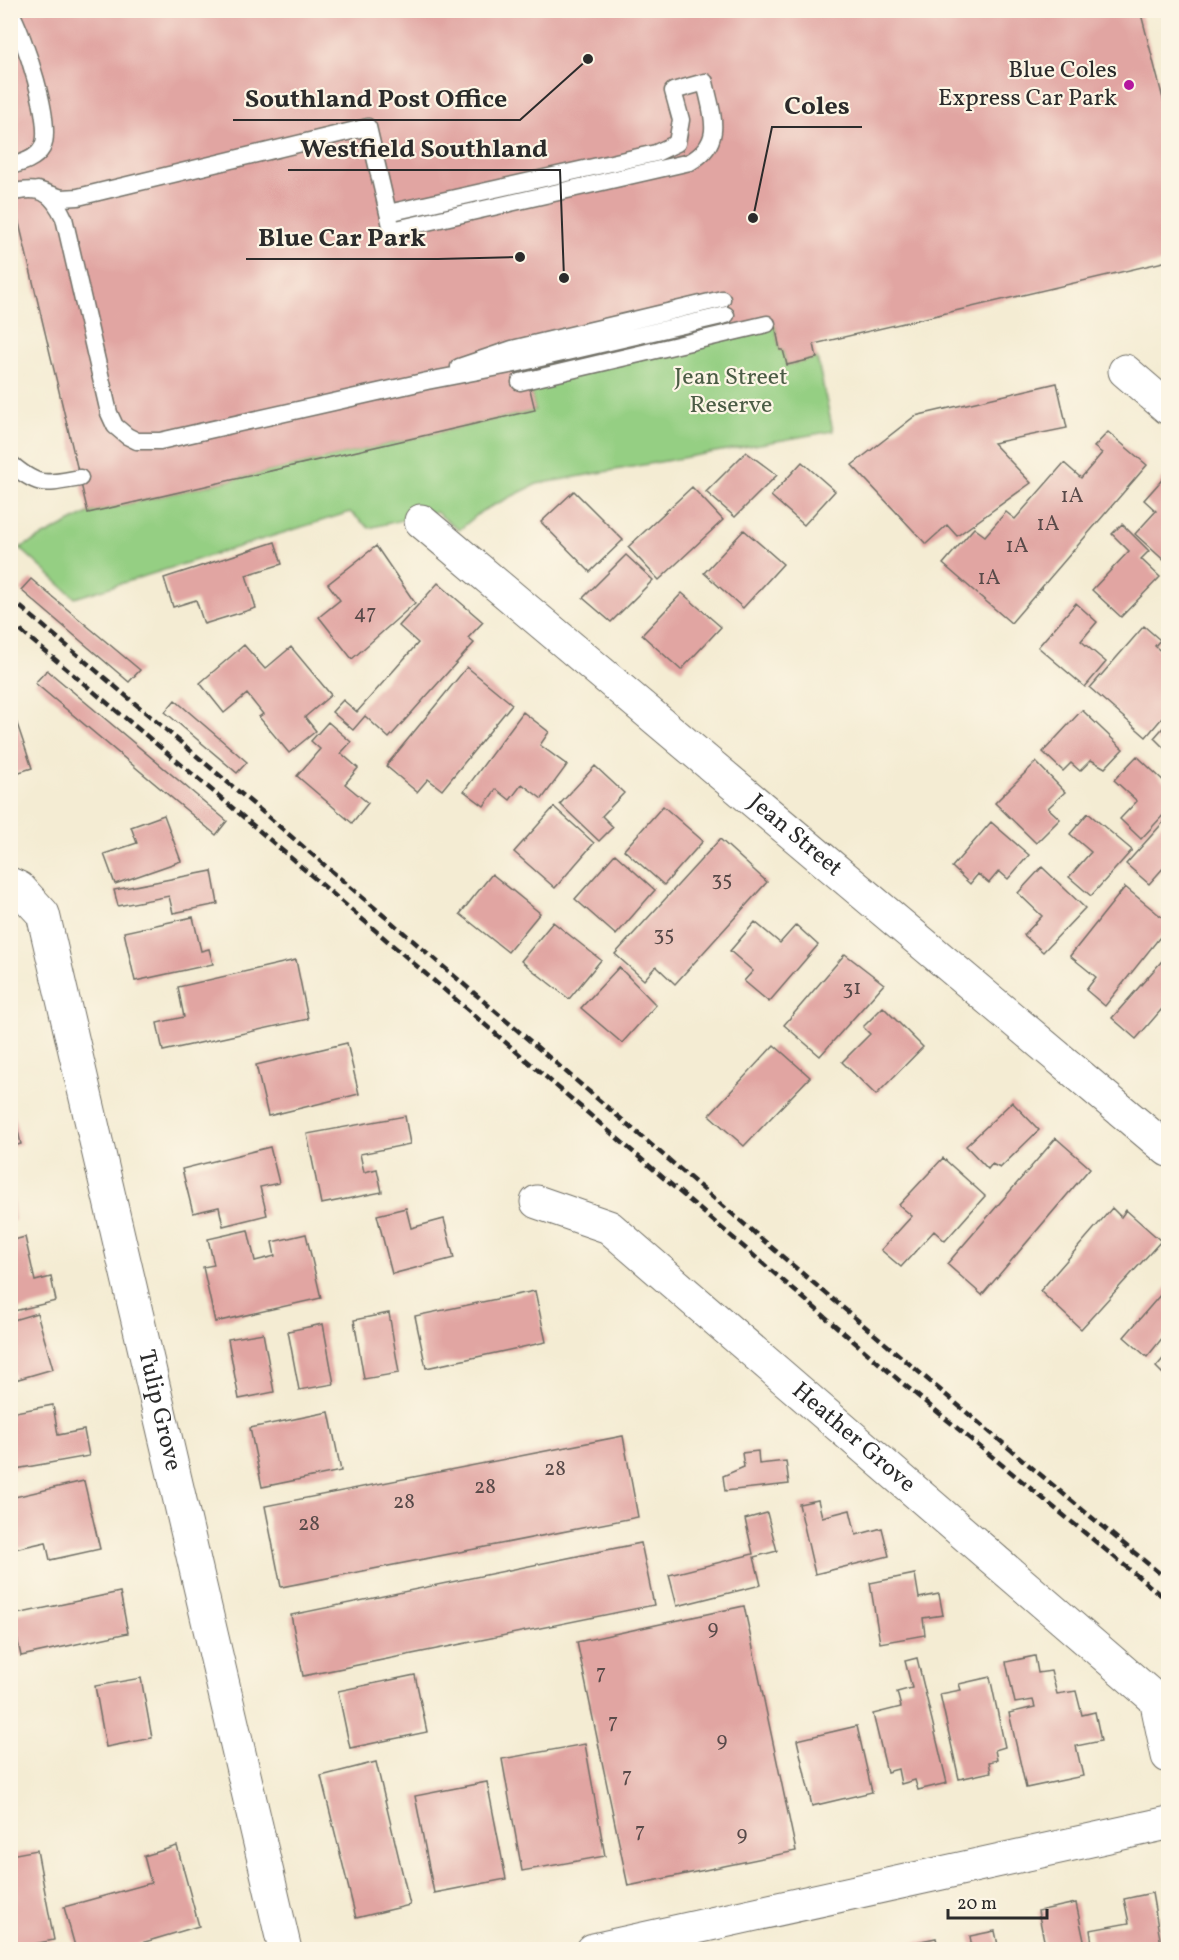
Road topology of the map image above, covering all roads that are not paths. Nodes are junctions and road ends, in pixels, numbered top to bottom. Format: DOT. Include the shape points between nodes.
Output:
graph roads {
  1 [pos="18,10"];
  2 [pos="10,11"];
  3 [pos="20,28"];
  4 [pos="10,166"];
  5 [pos="38,190"];
  6 [pos="11,193"];
  7 [pos="388,213"];
  8 [pos="428,213"];
  9 [pos="724,307"];
  10 [pos="767,324"];
  11 [pos="1125,371"];
  12 [pos="520,381"];
  13 [pos="1168,408"];
  14 [pos="10,463"];
  15 [pos="80,478"];
  16 [pos="421,521"];
  17 [pos="10,884"];
  18 [pos="1168,1150"];
  19 [pos="537,1202"];
  20 [pos="1162,1705"];
  21 [pos="1168,1756"];
  22 [pos="1168,1823"];
  23 [pos="285,1950"];
  24 [pos="593,1950"];
  1 -- 3 [label="lane"];
  2 -- 3 [label="lane"];
  3 -- 4 [label="lane" via="29,52 46,138 34,157"];
  5 -- 6 [label="lane"];
  5 -- 7 [label="lane" via="62,198 78,197 368,127"];
  5 -- 9 [label="lane" via="50,196 64,218 109,413 115,426 137,441 160,441 399,388 514,356"];
  7 -- 8 [label="lane"];
  7 -- 8 [label="lane" via="393,230"];
  8 -- 8 [label="lane" via="690,162 702,155 714,135 705,82 673,91 681,120 677,143 656,153"];
  10 -- 12 [label="lane"];
  11 -- 13 [label="street"];
  14 -- 15 [label="lane" via="42,484"];
  16 -- 18 [label="street, Jean Street"];
  17 -- 23 [label="street, Tulip Grove" via="19,888 43,914"];
  19 -- 20 [label="street, Heather Grove" via="609,1227"];
  20 -- 21 [label="street, Heather Grove"];
  22 -- 24 [label="street"];
}
